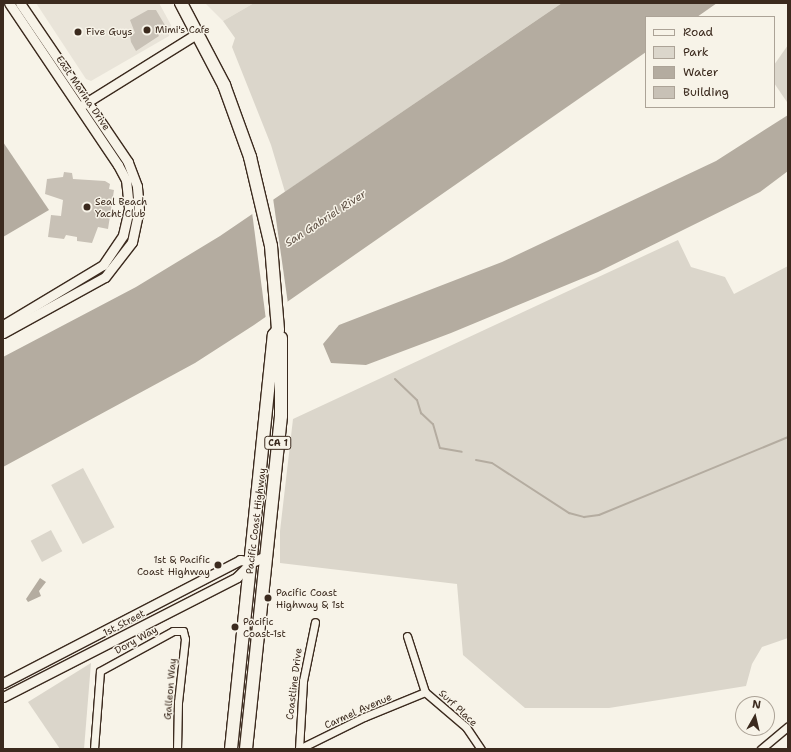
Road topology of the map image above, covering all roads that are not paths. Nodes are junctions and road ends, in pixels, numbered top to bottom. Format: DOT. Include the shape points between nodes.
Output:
graph roads {
  1 [pos="9,3"];
  2 [pos="20,3"];
  3 [pos="181,3"];
  4 [pos="198,33"];
  5 [pos="88,101"];
  6 [pos="79,107"];
  7 [pos="134,199"];
  8 [pos="3,325"];
  9 [pos="278,329"];
  10 [pos="3,333"];
  11 [pos="266,556"];
  12 [pos="252,562"];
  13 [pos="315,622"];
  14 [pos="182,631"];
  15 [pos="407,636"];
  16 [pos="3,683"];
  17 [pos="425,692"];
  18 [pos="3,697"];
  19 [pos="788,726"];
  20 [pos="94,749"];
  21 [pos="177,749"];
  22 [pos="231,749"];
  23 [pos="246,749"];
  24 [pos="299,749"];
  25 [pos="481,749"];
  26 [pos="761,749"];
  1 -- 6 [label="main road, East Marina Drive"];
  2 -- 5 [label="main road, East Marina Drive"];
  3 -- 4 [label="highway, CA 1"];
  4 -- 5 [label="main road"];
  4 -- 9 [label="highway, CA 1" via="237,117 260,192 270,246"];
  5 -- 6 [label="main road"];
  5 -- 7 [label="main road, East Marina Drive" via="128,162"];
  6 -- 7 [label="main road, East Marina Drive" via="118,165"];
  7 -- 8 [label="main road" via="123,235 103,265"];
  7 -- 10 [label="main road" via="138,220 132,242 112,270 83,291"];
  9 -- 11 [label="highway, Pacific Coast Highway / CA 1" via="281,335 281,416"];
  9 -- 12 [label="highway, Pacific Coast Highway / CA 1" via="274,335"];
  11 -- 12 [label="main road, 1st Street"];
  11 -- 23 [label="highway, Pacific Coast Highway / CA 1"];
  12 -- 16 [label="main road, 1st Street" via="240,560"];
  12 -- 18 [label="main road, 1st Street" via="237,577"];
  12 -- 22 [label="highway, Pacific Coast Highway / CA 1"];
  13 -- 24 [label="street, Coastline Drive" via="303,681"];
  14 -- 20 [label="street, Dory Way" via="173,631 100,671"];
  14 -- 21 [label="street, Galleon Way" via="185,639 178,702"];
  15 -- 17 [label="street, Surf Place"];
  17 -- 24 [label="street, Carmel Avenue" via="364,717"];
  17 -- 25 [label="street, Surf Place" via="466,727"];
  19 -- 26 [label="street"];
}
